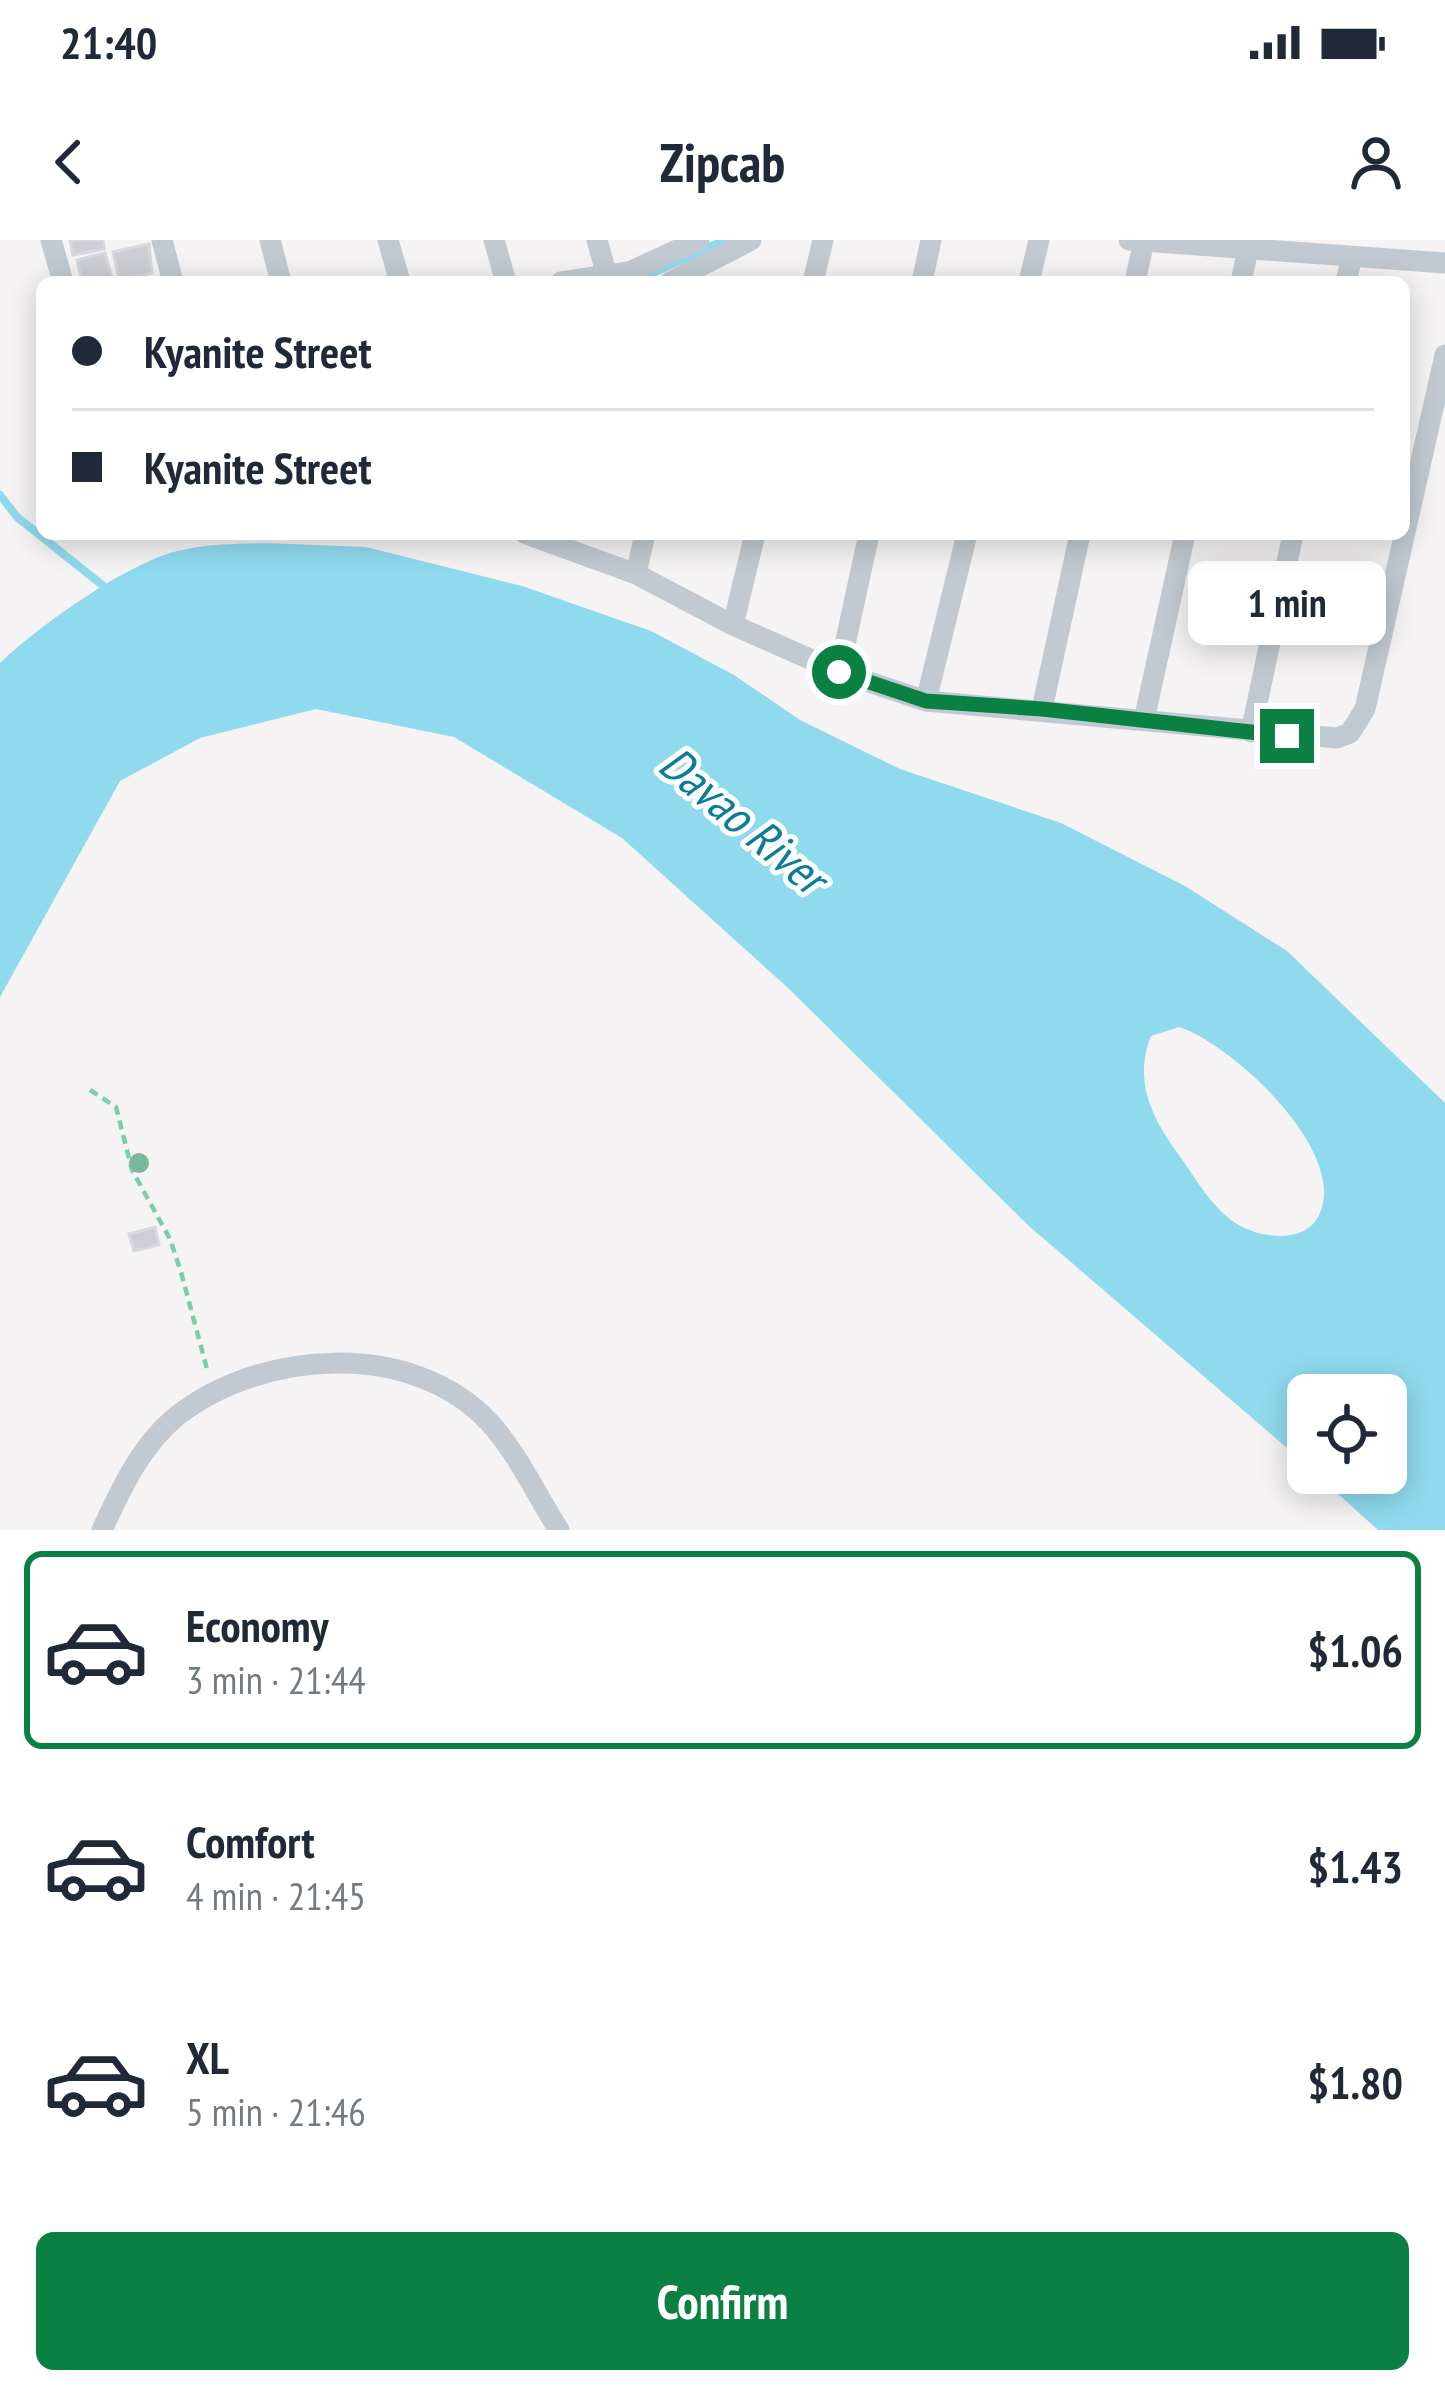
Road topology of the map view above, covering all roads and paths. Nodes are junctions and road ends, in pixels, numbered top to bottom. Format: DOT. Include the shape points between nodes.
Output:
graph roads {
  1 [pos="52,240"];
  2 [pos="162,240"];
  3 [pos="270,240"];
  4 [pos="388,240"];
  5 [pos="494,240"];
  6 [pos="597,240"];
  7 [pos="699,240"];
  8 [pos="751,240"];
  9 [pos="823,240"];
  10 [pos="932,240"];
  11 [pos="1039,240"];
  12 [pos="1129,240"];
  13 [pos="1144,241"];
  14 [pos="1248,249"];
  15 [pos="1352,256"];
  16 [pos="1445,263"];
  17 [pos="707,272"];
  18 [pos="61,276"];
  19 [pos="171,276"];
  20 [pos="279,276"];
  21 [pos="398,276"];
  22 [pos="504,276"];
  23 [pos="607,276"];
  24 [pos="610,276"];
  25 [pos="814,276"];
  26 [pos="923,276"];
  27 [pos="1030,276"];
  28 [pos="1137,276"];
  29 [pos="1242,276"];
  30 [pos="1347,276"];
  31 [pos="1445,355"];
  32 [pos="1410,510"];
  33 [pos="547,540"];
  34 [pos="644,540"];
  35 [pos="753,540"];
  36 [pos="867,540"];
  37 [pos="966,540"];
  38 [pos="1079,540"];
  39 [pos="1184,540"];
  40 [pos="1292,540"];
  41 [pos="1403,540"];
  42 [pos="636,574"];
  43 [pos="734,625"];
  44 [pos="839,672"];
  45 [pos="926,701"];
  46 [pos="1042,709"];
  47 [pos="1144,720"];
  48 [pos="1250,732"];
  49 [pos="90,1090"];
  50 [pos="213,1392"];
  51 [pos="102,1530"];
  52 [pos="559,1530"];
  1 -- 18 [label="street"];
  2 -- 19 [label="street"];
  3 -- 20 [label="street"];
  4 -- 21 [label="street"];
  5 -- 22 [label="street"];
  6 -- 23 [label="street"];
  7 -- 24 [label="street"];
  8 -- 17 [label="street"];
  9 -- 25 [label="street"];
  10 -- 26 [label="street"];
  11 -- 27 [label="street"];
  12 -- 13 [label="street"];
  13 -- 14 [label="street"];
  13 -- 28 [label="street"];
  14 -- 15 [label="street"];
  14 -- 29 [label="street"];
  15 -- 16 [label="street"];
  15 -- 30 [label="street"];
  31 -- 32 [label="street"];
  33 -- 42 [label="street"];
  34 -- 42 [label="street"];
  35 -- 43 [label="street"];
  36 -- 44 [label="street"];
  37 -- 45 [label="street"];
  38 -- 46 [label="street"];
  39 -- 47 [label="street"];
  40 -- 48 [label="street"];
  41 -- 48 [label="street" via="1365,709 1350,733 1323,739"];
  42 -- 43 [label="street"];
  43 -- 44 [label="street"];
  44 -- 45 [label="street"];
  45 -- 46 [label="street"];
  46 -- 47 [label="street"];
  47 -- 48 [label="street"];
  49 -- 50 [label="path" via="116,1107 132,1170 181,1272"];
  50 -- 51 [label="street" via="146,1447"];
  50 -- 52 [label="street" via="303,1365 364,1365 416,1377 490,1423"];
}
